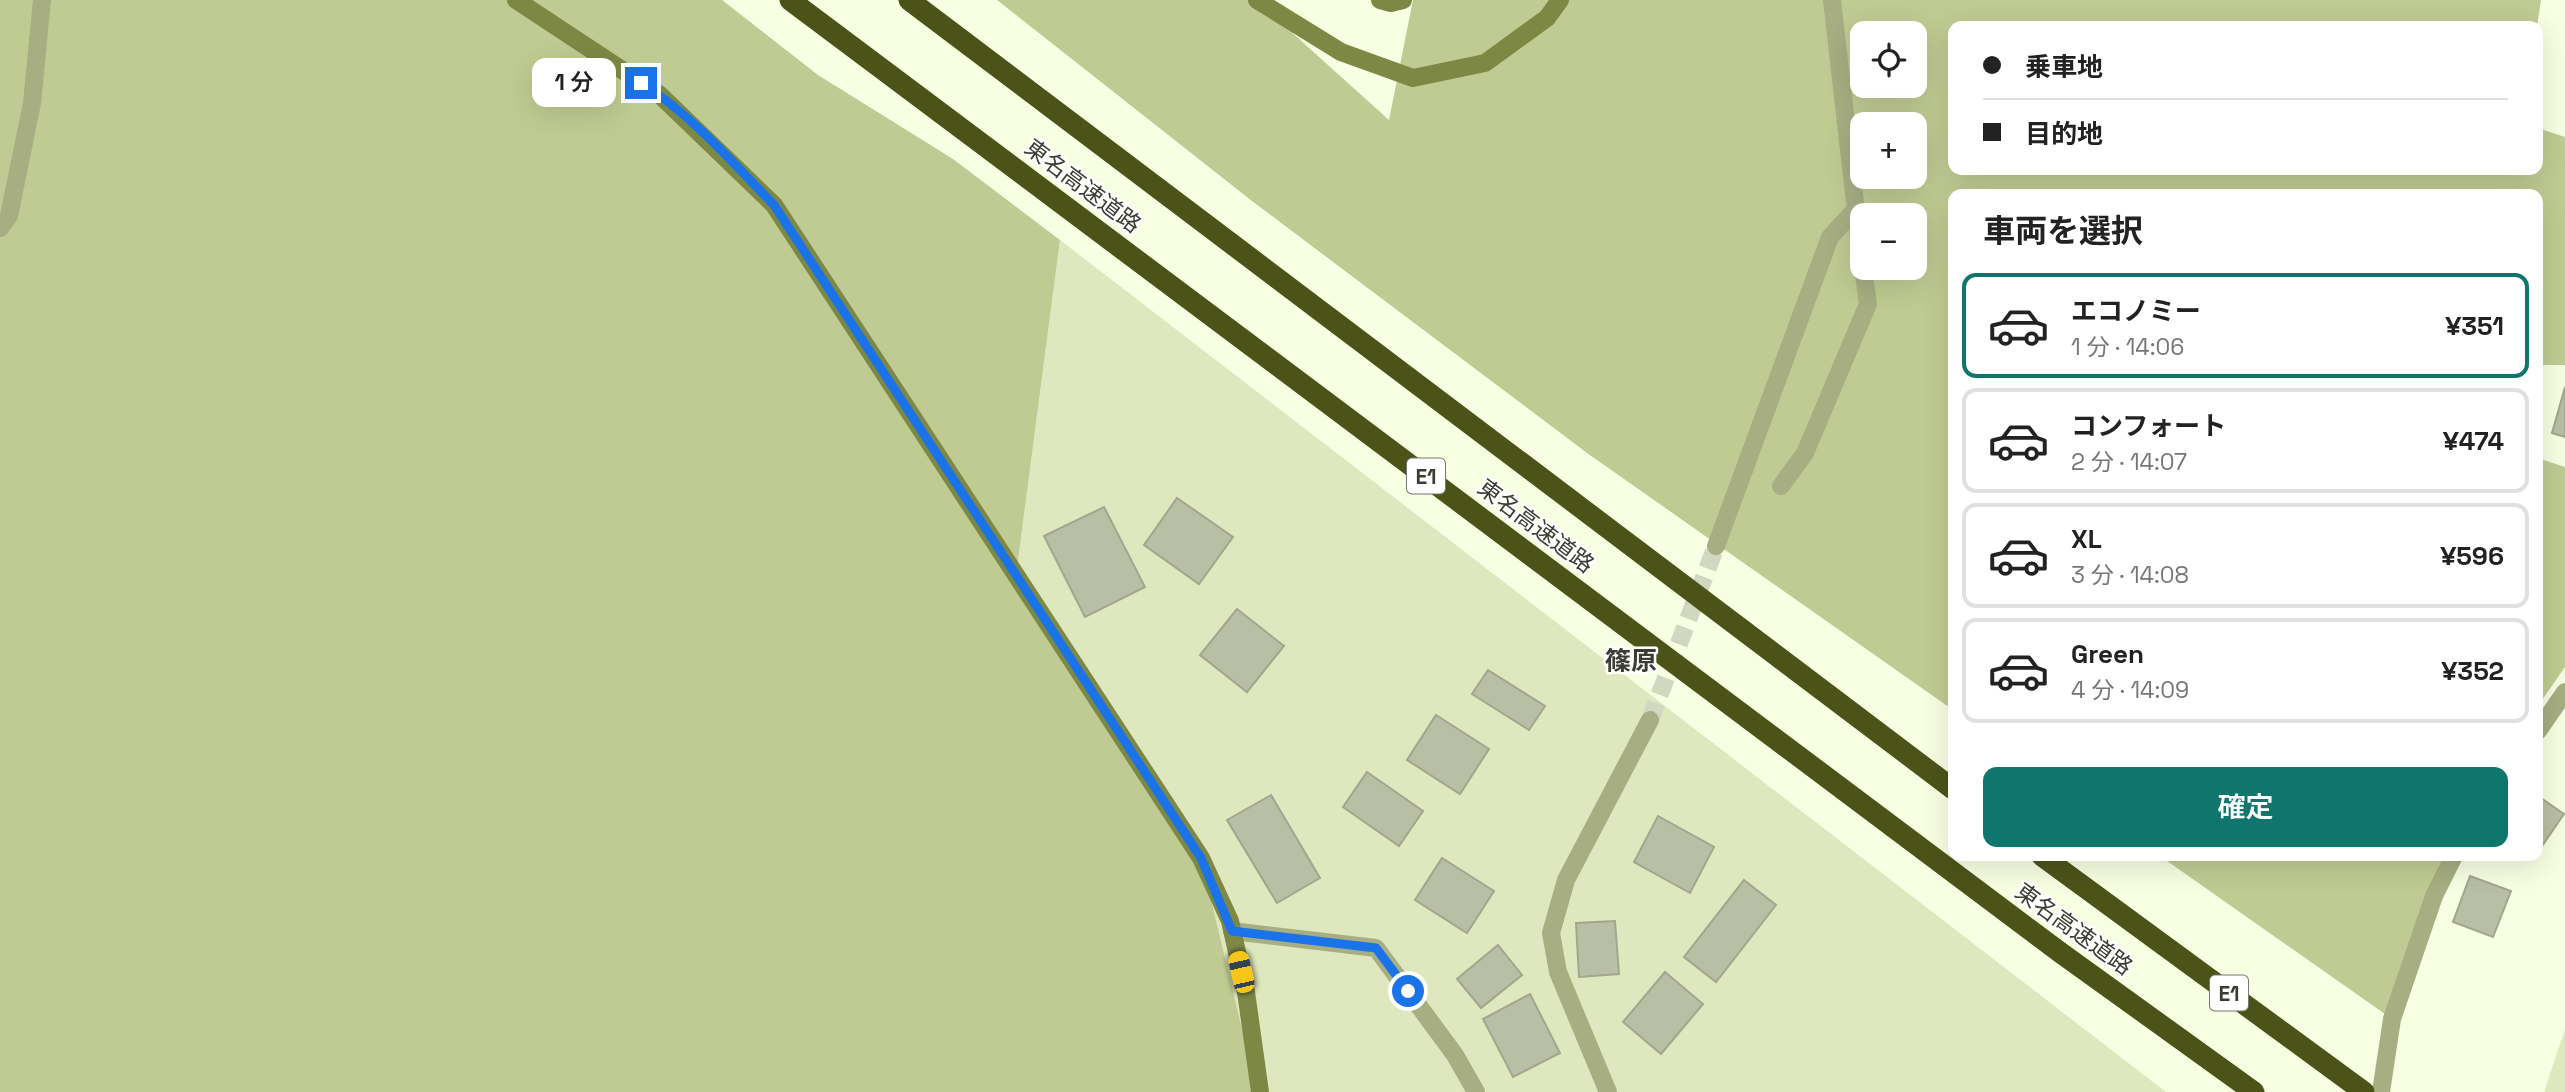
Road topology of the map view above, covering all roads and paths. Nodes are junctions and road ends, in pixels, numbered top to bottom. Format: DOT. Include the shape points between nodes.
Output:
graph roads {
  1 [pos="41,0"];
  2 [pos="516,0"];
  3 [pos="790,0"];
  4 [pos="909,0"];
  5 [pos="1256,0"];
  6 [pos="1380,0"];
  7 [pos="1403,0"];
  8 [pos="1560,0"];
  9 [pos="1832,0"];
  10 [pos="1853,203"];
  11 [pos="1850,215"];
  12 [pos="0,228"];
  13 [pos="1864,280"];
  14 [pos="1781,486"];
  15 [pos="1716,546"];
  16 [pos="2565,692"];
  17 [pos="1650,720"];
  18 [pos="2543,724"];
  19 [pos="1948,785"];
  20 [pos="2049,861"];
  21 [pos="2452,861"];
  22 [pos="1232,931"];
  23 [pos="1260,1092"];
  24 [pos="1476,1092"];
  25 [pos="1608,1092"];
  26 [pos="2254,1092"];
  27 [pos="2364,1092"];
  28 [pos="2381,1092"];
  1 -- 12 [label="street" via="32,103 9,216"];
  2 -- 22 [label="street" via="660,95 774,205 1201,858"];
  3 -- 26 [label="highway, 東名高速道路 / E1" via="2061,953"];
  4 -- 19 [label="highway, 東名高速道路"];
  5 -- 8 [label="street" via="1342,51 1413,78 1485,63 1547,18"];
  6 -- 7 [label="street"];
  9 -- 10 [label="street"];
  11 -- 15 [label="street" via="1830,237"];
  13 -- 14 [label="street" via="1868,304 1805,453"];
  16 -- 18 [label="street"];
  17 -- 25 [label="street" via="1566,880 1551,933 1558,972"];
  20 -- 27 [label="highway, 東名高速道路 / E1"];
  21 -- 28 [label="street" via="2434,896 2392,1019"];
  22 -- 23 [label="street"];
  22 -- 24 [label="street" via="1376,948 1455,1055"];
}
